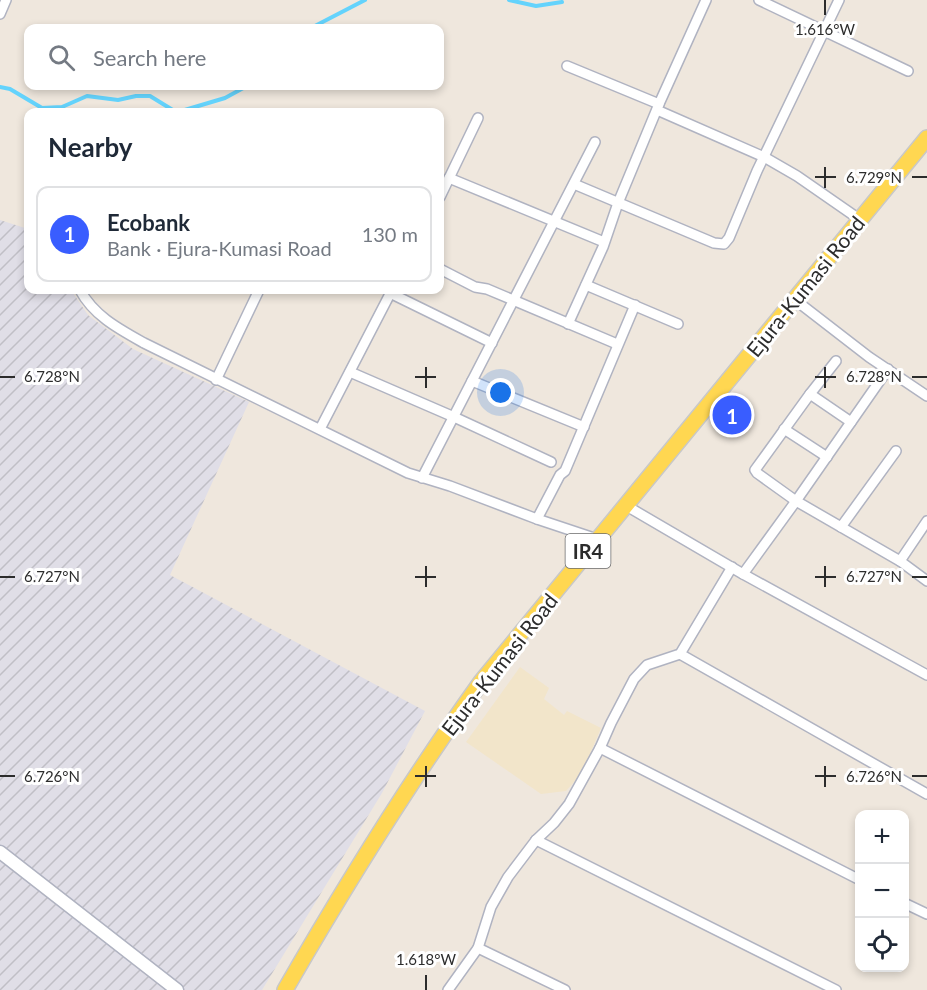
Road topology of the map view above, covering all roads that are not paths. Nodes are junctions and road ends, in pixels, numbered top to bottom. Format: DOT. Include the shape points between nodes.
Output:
graph roads {
  1 [pos="6,0"];
  2 [pos="706,0"];
  3 [pos="759,0"];
  4 [pos="839,0"];
  5 [pos="0,14"];
  6 [pos="824,32"];
  7 [pos="567,66"];
  8 [pos="908,72"];
  9 [pos="658,107"];
  10 [pos="478,118"];
  11 [pos="927,138"];
  12 [pos="595,142"];
  13 [pos="764,157"];
  14 [pos="449,178"];
  15 [pos="574,183"];
  16 [pos="444,189"];
  17 [pos="618,203"];
  18 [pos="859,219"];
  19 [pos="554,220"];
  20 [pos="604,242"];
  21 [pos="444,271"];
  22 [pos="586,285"];
  23 [pos="82,294"];
  24 [pos="257,294"];
  25 [pos="389,294"];
  26 [pos="397,294"];
  27 [pos="794,299"];
  28 [pos="513,301"];
  29 [pos="635,305"];
  30 [pos="568,324"];
  31 [pos="678,324"];
  32 [pos="492,343"];
  33 [pos="617,344"];
  34 [pos="836,362"];
  35 [pos="888,369"];
  36 [pos="350,372"];
  37 [pos="216,380"];
  38 [pos="472,381"];
  39 [pos="810,394"];
  40 [pos="927,396"];
  41 [pos="454,417"];
  42 [pos="851,422"];
  43 [pos="584,427"];
  44 [pos="320,429"];
  45 [pos="784,429"];
  46 [pos="896,451"];
  47 [pos="826,457"];
  48 [pos="551,462"];
  49 [pos="422,478"];
  50 [pos="796,501"];
  51 [pos="625,505"];
  52 [pos="537,519"];
  53 [pos="927,521"];
  54 [pos="841,527"];
  55 [pos="597,539"];
  56 [pos="900,561"];
  57 [pos="732,567"];
  58 [pos="743,574"];
  59 [pos="927,581"];
  60 [pos="680,654"];
  61 [pos="927,675"];
  62 [pos="600,748"];
  63 [pos="927,794"];
  64 [pos="536,840"];
  65 [pos="0,852"];
  66 [pos="855,877"];
  67 [pos="909,905"];
  68 [pos="927,914"];
  69 [pos="478,948"];
  70 [pos="177,990"];
  71 [pos="285,990"];
  72 [pos="448,990"];
  73 [pos="565,990"];
  74 [pos="836,990"];
  1 -- 5 [label="street"];
  2 -- 9 [label="street"];
  3 -- 6 [label="street"];
  4 -- 6 [label="street"];
  6 -- 8 [label="street"];
  6 -- 13 [label="street"];
  7 -- 9 [label="street"];
  9 -- 13 [label="street"];
  9 -- 17 [label="street"];
  10 -- 14 [label="street"];
  11 -- 18 [label="main road, Ejura-Kumasi Road / IR4"];
  12 -- 15 [label="street"];
  13 -- 17 [label="street" via="724,244"];
  13 -- 18 [label="street"];
  14 -- 16 [label="street"];
  14 -- 19 [label="street"];
  15 -- 17 [label="street"];
  15 -- 19 [label="street"];
  17 -- 20 [label="street"];
  18 -- 27 [label="main road, Ejura-Kumasi Road / IR4"];
  19 -- 20 [label="street"];
  19 -- 28 [label="street"];
  20 -- 22 [label="street"];
  21 -- 28 [label="street"];
  22 -- 29 [label="street"];
  22 -- 30 [label="street"];
  23 -- 37 [label="street" via="105,320"];
  24 -- 37 [label="street"];
  25 -- 36 [label="street"];
  26 -- 32 [label="street"];
  27 -- 35 [label="street"];
  27 -- 51 [label="main road, Ejura-Kumasi Road / IR4"];
  28 -- 30 [label="street"];
  28 -- 32 [label="street"];
  29 -- 31 [label="street"];
  29 -- 33 [label="street"];
  30 -- 33 [label="street"];
  32 -- 38 [label="street"];
  33 -- 43 [label="street"];
  34 -- 39 [label="street"];
  35 -- 40 [label="street"];
  35 -- 42 [label="street"];
  36 -- 41 [label="street"];
  36 -- 44 [label="street"];
  37 -- 44 [label="street"];
  38 -- 41 [label="street"];
  38 -- 43 [label="street"];
  39 -- 42 [label="street"];
  39 -- 45 [label="street"];
  41 -- 48 [label="street"];
  41 -- 49 [label="street"];
  42 -- 47 [label="street"];
  43 -- 52 [label="street" via="565,471"];
  44 -- 49 [label="street"];
  45 -- 47 [label="street"];
  45 -- 50 [label="street" via="755,470"];
  46 -- 54 [label="street"];
  47 -- 50 [label="street"];
  49 -- 52 [label="street"];
  50 -- 54 [label="street"];
  50 -- 58 [label="street"];
  51 -- 55 [label="main road, Ejura-Kumasi Road / IR4"];
  51 -- 57 [label="street"];
  52 -- 55 [label="street"];
  53 -- 56 [label="street"];
  54 -- 56 [label="street"];
  55 -- 71 [label="main road, Ejura-Kumasi Road / IR4" via="481,682 437,743 336,901"];
  56 -- 59 [label="street"];
  57 -- 58 [label="street"];
  57 -- 60 [label="street"];
  58 -- 61 [label="street"];
  60 -- 62 [label="street" via="647,665 634,679"];
  60 -- 63 [label="street"];
  62 -- 64 [label="street" via="569,804"];
  62 -- 66 [label="street"];
  64 -- 69 [label="street" via="491,907"];
  64 -- 74 [label="street"];
  65 -- 70 [label="street"];
  67 -- 68 [label="street"];
  69 -- 72 [label="street"];
  69 -- 73 [label="street"];
}
